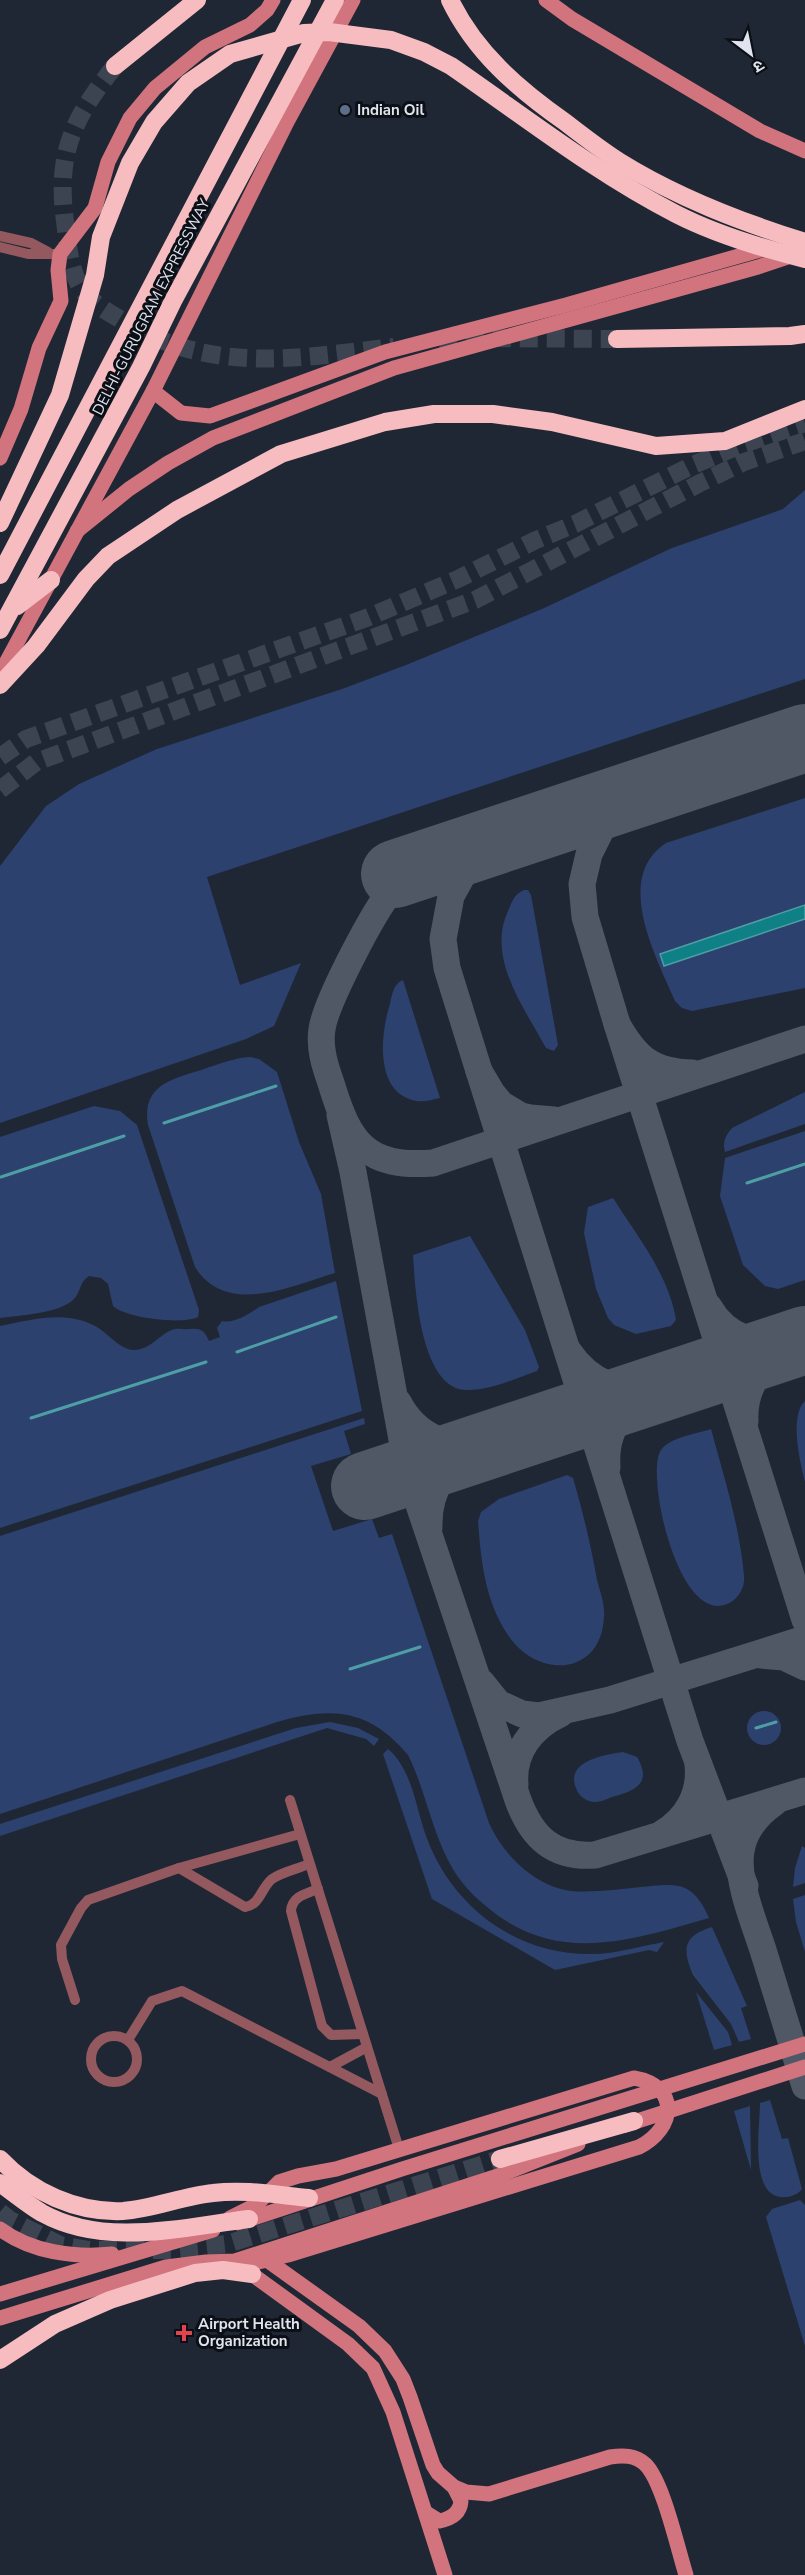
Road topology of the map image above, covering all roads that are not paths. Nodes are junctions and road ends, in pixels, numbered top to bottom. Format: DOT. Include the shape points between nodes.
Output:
graph roads {
  1 [pos="197,0"];
  2 [pos="273,0"];
  3 [pos="302,0"];
  4 [pos="335,0"];
  5 [pos="353,0"];
  6 [pos="450,0"];
  7 [pos="546,0"];
  8 [pos="115,66"];
  9 [pos="805,151"];
  10 [pos="0,236"];
  11 [pos="805,236"];
  12 [pos="805,242"];
  13 [pos="0,247"];
  14 [pos="805,251"];
  15 [pos="55,254"];
  16 [pos="805,259"];
  17 [pos="805,334"];
  18 [pos="617,339"];
  19 [pos="153,391"];
  20 [pos="805,409"];
  21 [pos="0,458"];
  22 [pos="1,522"];
  23 [pos="77,531"];
  24 [pos="0,575"];
  25 [pos="51,580"];
  26 [pos="11,611"];
  27 [pos="0,630"];
  28 [pos="0,674"];
  29 [pos="0,685"];
  30 [pos="290,1800"];
  31 [pos="300,1834"];
  32 [pos="309,1864"];
  33 [pos="179,1868"];
  34 [pos="318,1889"];
  35 [pos="75,2000"];
  36 [pos="363,2034"];
  37 [pos="128,2040"];
  38 [pos="805,2044"];
  39 [pos="367,2047"];
  40 [pos="330,2067"];
  41 [pos="805,2067"];
  42 [pos="382,2094"];
  43 [pos="634,2121"];
  44 [pos="399,2149"];
  45 [pos="0,2159"];
  46 [pos="500,2159"];
  47 [pos="0,2184"];
  48 [pos="267,2194"];
  49 [pos="309,2198"];
  50 [pos="249,2219"];
  51 [pos="216,2223"];
  52 [pos="0,2229"];
  53 [pos="141,2252"];
  54 [pos="262,2257"];
  55 [pos="242,2267"];
  56 [pos="0,2294"];
  57 [pos="0,2318"];
  58 [pos="0,2360"];
  59 [pos="454,2487"];
  60 [pos="426,2512"];
  61 [pos="446,2575"];
  62 [pos="686,2575"];
  1 -- 8 [label="highway"];
  2 -- 15 [label="main road" via="250,25 205,47 148,95 130,118 108,162 95,208"];
  3 -- 24 [label="highway, DELHI-GURUGRAM EXPRESSWAY"];
  4 -- 26 [label="highway, DELHI-GURUGRAM EXPRESSWAY"];
  5 -- 19 [label="main road" via="287,122"];
  6 -- 12 [label="highway" via="464,26 494,64 546,109 619,162 681,196 753,226"];
  7 -- 9 [label="main road" via="760,131"];
  10 -- 15 [label="street"];
  11 -- 19 [label="main road" via="385,352 210,416 181,413"];
  13 -- 15 [label="street" via="28,254"];
  14 -- 23 [label="main road" via="394,368 213,438 129,489"];
  15 -- 21 [label="main road" via="61,301 39,348 21,410"];
  16 -- 22 [label="highway" via="748,244 677,215 606,175 451,66 402,44 360,35 304,33 230,54 188,83 154,122 130,163 101,237 95,275 60,395"];
  17 -- 18 [label="highway"];
  19 -- 23 [label="main road"];
  20 -- 29 [label="highway" via="725,441 656,446 552,422 493,414 434,414 385,422 281,454 177,510 108,556"];
  23 -- 25 [label="main road"];
  25 -- 26 [label="highway"];
  25 -- 28 [label="main road"];
  26 -- 27 [label="highway, DELHI-GURUGRAM EXPRESSWAY"];
  30 -- 31 [label="street"];
  31 -- 32 [label="street"];
  31 -- 33 [label="street"];
  32 -- 33 [label="street" via="274,1877 256,1903 245,1907"];
  32 -- 34 [label="street"];
  33 -- 35 [label="street" via="85,1904 61,1948"];
  34 -- 36 [label="street"];
  34 -- 36 [label="street" via="298,1897 291,1911 322,2026 331,2035"];
  36 -- 39 [label="street"];
  37 -- 37 [label="street" via="137,2055 133,2073 118,2082 100,2079 90,2063 94,2046 110,2036"];
  37 -- 40 [label="street" via="152,2001 182,1991"];
  38 -- 49 [label="main road"];
  39 -- 40 [label="street"];
  39 -- 42 [label="street"];
  40 -- 42 [label="street"];
  41 -- 43 [label="main road"];
  42 -- 44 [label="street"];
  43 -- 46 [label="highway"];
  43 -- 54 [label="main road" via="498,2176"];
  44 -- 48 [label="main road" via="279,2182"];
  44 -- 54 [label="main road" via="634,2078 656,2085 667,2103 668,2116 663,2127 653,2140 639,2147 463,2202"];
  45 -- 48 [label="highway" via="42,2192 72,2204 103,2210 124,2211 213,2193"];
  47 -- 51 [label="highway" via="42,2213 96,2231 153,2232"];
  48 -- 49 [label="highway"];
  48 -- 51 [label="main road" via="242,2214"];
  49 -- 50 [label="main road"];
  50 -- 51 [label="highway"];
  50 -- 53 [label="main road"];
  52 -- 53 [label="main road" via="32,2246 63,2254"];
  53 -- 56 [label="main road"];
  54 -- 55 [label="main road"];
  54 -- 59 [label="main road" via="359,2326 385,2352 403,2379 433,2465"];
  55 -- 57 [label="main road" via="206,2262 166,2267"];
  55 -- 58 [label="highway" via="195,2273 110,2300 56,2324"];
  55 -- 60 [label="main road" via="348,2344 373,2368 391,2404"];
  59 -- 60 [label="main road" via="461,2501 458,2512 439,2521"];
  59 -- 62 [label="main road" via="489,2494 610,2457 639,2459 657,2482"];
  60 -- 61 [label="main road"];
}
